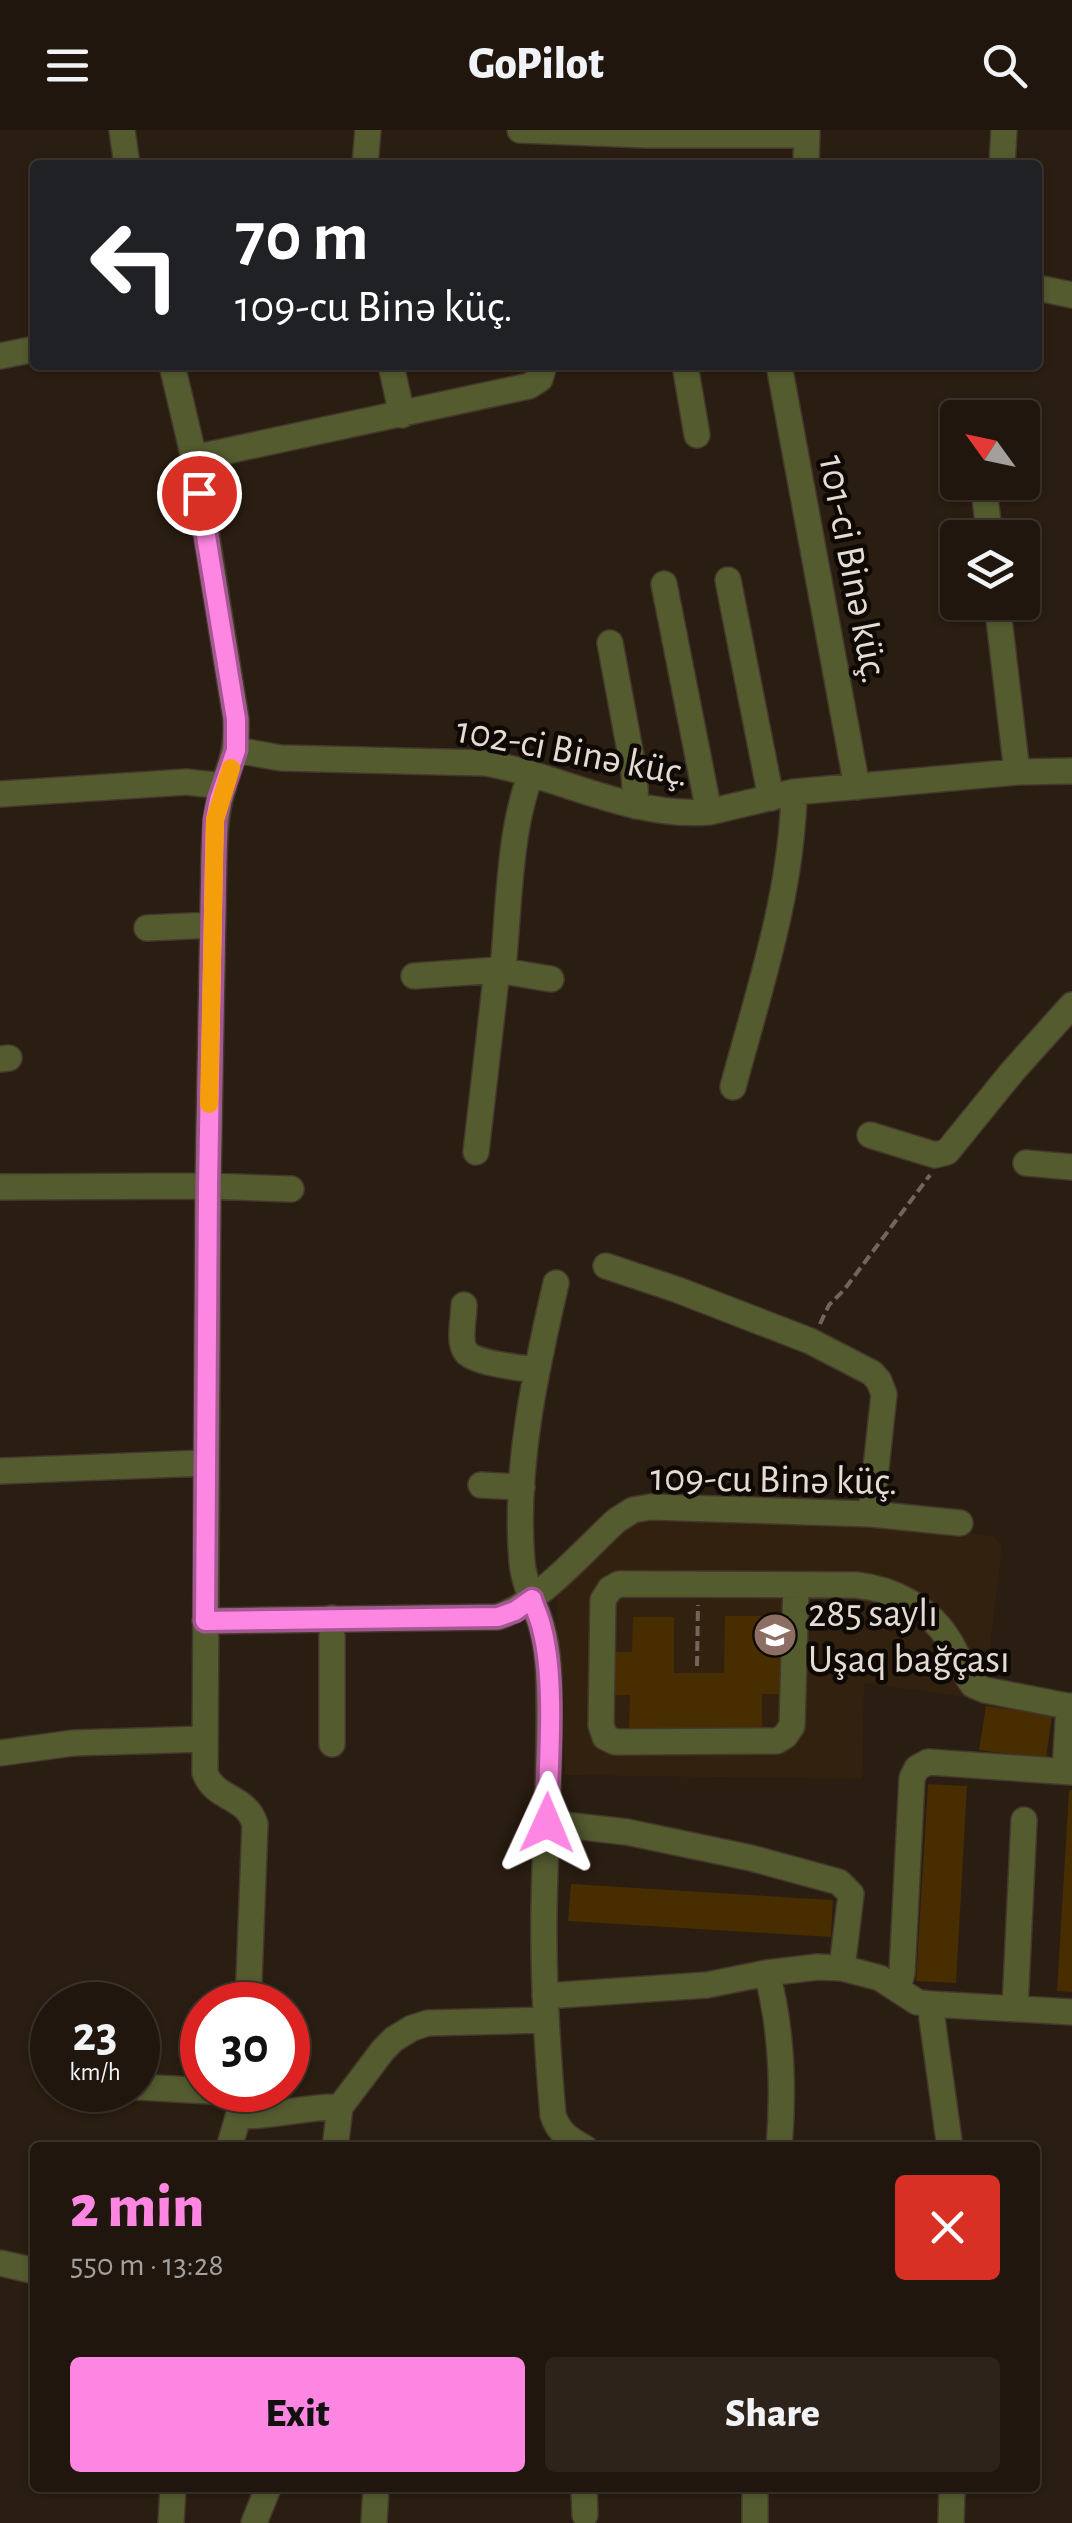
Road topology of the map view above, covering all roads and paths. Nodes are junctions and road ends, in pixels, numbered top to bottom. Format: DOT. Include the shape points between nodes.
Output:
graph roads {
  1 [pos="122,130"];
  2 [pos="368,130"];
  3 [pos="520,130"];
  4 [pos="1004,130"];
  5 [pos="555,131"];
  6 [pos="807,133"];
  7 [pos="127,160"];
  8 [pos="365,160"];
  9 [pos="806,160"];
  10 [pos="1002,160"];
  11 [pos="1042,289"];
  12 [pos="1072,294"];
  13 [pos="30,350"];
  14 [pos="0,356"];
  15 [pos="173,370"];
  16 [pos="393,370"];
  17 [pos="543,370"];
  18 [pos="686,370"];
  19 [pos="780,370"];
  20 [pos="402,415"];
  21 [pos="697,435"];
  22 [pos="194,458"];
  23 [pos="728,580"];
  24 [pos="664,584"];
  25 [pos="1000,620"];
  26 [pos="610,643"];
  27 [pos="236,750"];
  28 [pos="1072,771"];
  29 [pos="1017,772"];
  30 [pos="531,774"];
  31 [pos="224,786"];
  32 [pos="858,787"];
  33 [pos="0,794"];
  34 [pos="783,795"];
  35 [pos="636,806"];
  36 [pos="709,812"];
  37 [pos="212,925"];
  38 [pos="147,928"];
  39 [pos="497,970"];
  40 [pos="414,976"];
  41 [pos="551,980"];
  42 [pos="1072,1004"];
  43 [pos="733,1087"];
  44 [pos="870,1135"];
  45 [pos="476,1152"];
  46 [pos="935,1155"];
  47 [pos="1026,1163"];
  48 [pos="1072,1167"];
  49 [pos="208,1186"];
  50 [pos="0,1187"];
  51 [pos="291,1190"];
  52 [pos="606,1266"];
  53 [pos="556,1283"];
  54 [pos="464,1305"];
  55 [pos="810,1341"];
  56 [pos="536,1370"];
  57 [pos="205,1463"];
  58 [pos="0,1471"];
  59 [pos="482,1485"];
  60 [pos="522,1488"];
  61 [pos="870,1514"];
  62 [pos="960,1523"];
  63 [pos="698,1585"];
  64 [pos="796,1585"];
  65 [pos="532,1599"];
  66 [pos="332,1618"];
  67 [pos="205,1621"];
  68 [pos="698,1666"];
  69 [pos="1070,1707"];
  70 [pos="205,1739"];
  71 [pos="332,1744"];
  72 [pos="0,1753"];
  73 [pos="1068,1772"];
  74 [pos="1024,1820"];
  75 [pos="547,1823"];
  76 [pos="842,1968"];
  77 [pos="767,1973"];
  78 [pos="249,1982"];
  79 [pos="898,1988"];
  80 [pos="930,2004"];
  81 [pos="545,2008"];
  82 [pos="1016,2008"];
  83 [pos="1072,2012"];
  84 [pos="340,2107"];
  85 [pos="310,2108"];
  86 [pos="240,2112"];
  87 [pos="254,2112"];
  88 [pos="285,2112"];
  89 [pos="231,2142"];
  90 [pos="336,2142"];
  91 [pos="574,2142"];
  92 [pos="779,2142"];
  93 [pos="949,2142"];
  94 [pos="0,2263"];
  95 [pos="30,2271"];
  96 [pos="172,2492"];
  97 [pos="266,2492"];
  98 [pos="376,2492"];
  99 [pos="584,2492"];
  100 [pos="755,2492"];
  101 [pos="952,2492"];
  102 [pos="585,2515"];
  103 [pos="171,2523"];
  104 [pos="254,2523"];
  105 [pos="374,2523"];
  106 [pos="756,2523"];
  107 [pos="951,2523"];
  1 -- 7 [label="street"];
  2 -- 8 [label="street"];
  3 -- 5 [label="street"];
  4 -- 10 [label="street"];
  5 -- 6 [label="street"];
  6 -- 9 [label="street"];
  11 -- 12 [label="street"];
  13 -- 14 [label="street"];
  15 -- 22 [label="street"];
  16 -- 20 [label="street"];
  17 -- 20 [label="street" via="529,386"];
  18 -- 21 [label="street"];
  19 -- 32 [label="street, 101-ci Binə küç."];
  20 -- 22 [label="street"];
  22 -- 27 [label="street"];
  23 -- 34 [label="street"];
  24 -- 36 [label="street"];
  25 -- 29 [label="street"];
  26 -- 35 [label="street"];
  27 -- 30 [label="street, 102-ci Binə küç." via="281,758 462,761"];
  27 -- 31 [label="street"];
  28 -- 29 [label="street, 102-ci Binə küç."];
  29 -- 32 [label="street, 102-ci Binə küç."];
  30 -- 35 [label="street, 102-ci Binə küç."];
  30 -- 39 [label="street" via="517,820 503,968"];
  31 -- 33 [label="street" via="186,782"];
  31 -- 37 [label="street" via="215,820"];
  32 -- 34 [label="street, 102-ci Binə küç."];
  34 -- 36 [label="street, 102-ci Binə küç."];
  34 -- 43 [label="street" via="793,836 788,874"];
  35 -- 36 [label="street, 102-ci Binə küç."];
  37 -- 38 [label="street"];
  37 -- 49 [label="street"];
  39 -- 40 [label="street"];
  39 -- 41 [label="street"];
  39 -- 45 [label="street"];
  42 -- 46 [label="street" via="947,1152"];
  44 -- 46 [label="street"];
  46 -- 55 [label="path" via="929,1178 829,1305"];
  47 -- 48 [label="street"];
  49 -- 50 [label="street"];
  49 -- 51 [label="street"];
  49 -- 57 [label="street"];
  52 -- 55 [label="street"];
  53 -- 56 [label="street"];
  54 -- 56 [label="street" via="465,1352"];
  55 -- 61 [label="street" via="872,1373 884,1394"];
  56 -- 60 [label="street"];
  57 -- 58 [label="street"];
  57 -- 67 [label="street"];
  59 -- 60 [label="street"];
  60 -- 65 [label="street" via="522,1558"];
  61 -- 62 [label="street, 109-cu Binə küç."];
  61 -- 65 [label="street, 109-cu Binə küç." via="633,1510"];
  63 -- 64 [label="street"];
  63 -- 64 [label="street" via="619,1584 603,1600 605,1737 615,1742 785,1736 792,1726"];
  63 -- 68 [label="path"];
  64 -- 69 [label="street" via="893,1592 933,1620 972,1685"];
  65 -- 66 [label="street, 109-cu Binə küç." via="498,1617"];
  65 -- 75 [label="street" via="547,1653"];
  66 -- 67 [label="street, 109-cu Binə küç."];
  66 -- 71 [label="street"];
  67 -- 70 [label="street"];
  69 -- 73 [label="street"];
  70 -- 72 [label="street" via="73,1743"];
  70 -- 78 [label="street" via="208,1781 244,1805 255,1824"];
  73 -- 79 [label="street" via="928,1762 917,1768"];
  74 -- 82 [label="street"];
  75 -- 76 [label="street" via="627,1832 839,1882 850,1894"];
  75 -- 81 [label="street"];
  76 -- 77 [label="street"];
  76 -- 79 [label="street"];
  77 -- 81 [label="street"];
  77 -- 92 [label="street" via="781,2075"];
  79 -- 80 [label="street"];
  80 -- 82 [label="street"];
  80 -- 93 [label="street"];
  81 -- 84 [label="street" via="412,2028 383,2050"];
  81 -- 91 [label="street" via="553,2115"];
  82 -- 83 [label="street"];
  84 -- 85 [label="street"];
  84 -- 90 [label="street"];
  86 -- 89 [label="street"];
  87 -- 88 [label="street"];
  94 -- 95 [label="street"];
  96 -- 103 [label="street"];
  97 -- 104 [label="street"];
  98 -- 105 [label="street"];
  99 -- 102 [label="street"];
  100 -- 106 [label="street"];
  101 -- 107 [label="street"];
}
